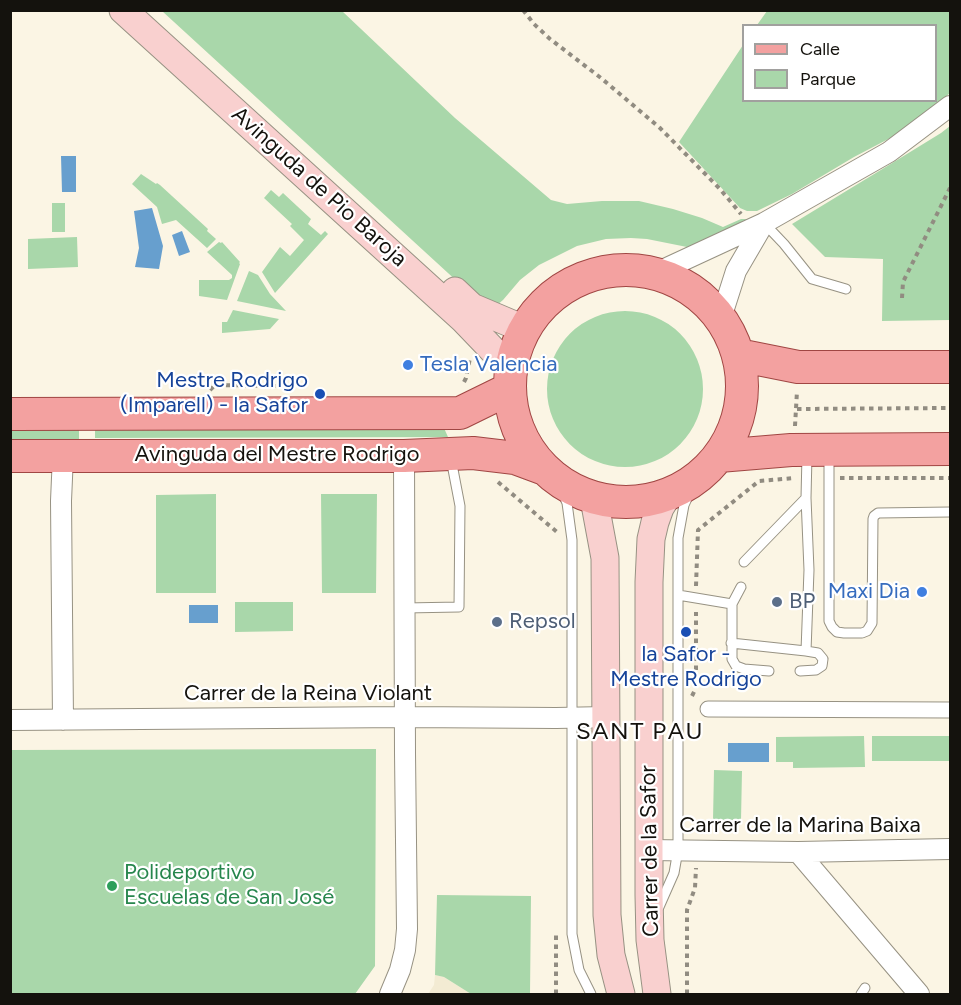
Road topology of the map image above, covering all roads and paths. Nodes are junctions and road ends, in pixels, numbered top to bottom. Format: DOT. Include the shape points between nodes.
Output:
graph roads {
  1 [pos="123,10"];
  2 [pos="149,10"];
  3 [pos="522,10"];
  4 [pos="951,106"];
  5 [pos="951,188"];
  6 [pos="764,223"];
  7 [pos="656,273"];
  8 [pos="846,289"];
  9 [pos="902,298"];
  10 [pos="721,318"];
  11 [pos="524,329"];
  12 [pos="738,355"];
  13 [pos="951,367"];
  14 [pos="510,379"];
  15 [pos="798,383"];
  16 [pos="951,408"];
  17 [pos="796,409"];
  18 [pos="10,414"];
  19 [pos="810,443"];
  20 [pos="951,448"];
  21 [pos="450,454"];
  22 [pos="63,455"];
  23 [pos="10,456"];
  24 [pos="404,456"];
  25 [pos="719,456"];
  26 [pos="549,474"];
  27 [pos="696,479"];
  28 [pos="668,495"];
  29 [pos="806,498"];
  30 [pos="594,499"];
  31 [pos="951,512"];
  32 [pos="744,562"];
  33 [pos="741,587"];
  34 [pos="678,595"];
  35 [pos="732,604"];
  36 [pos="405,608"];
  37 [pos="731,642"];
  38 [pos="806,651"];
  39 [pos="769,670"];
  40 [pos="800,671"];
  41 [pos="708,709"];
  42 [pos="951,710"];
  43 [pos="405,717"];
  44 [pos="606,717"];
  45 [pos="572,718"];
  46 [pos="10,720"];
  47 [pos="63,720"];
  48 [pos="951,849"];
  49 [pos="649,850"];
  50 [pos="678,850"];
  51 [pos="798,852"];
  52 [pos="650,940"];
  53 [pos="390,994"];
  54 [pos="591,994"];
  55 [pos="621,994"];
  56 [pos="657,994"];
  57 [pos="919,994"];
  1 -- 14 [label="main road, Avinguda de Pio Baroja" via="463,319"];
  2 -- 11 [label="main road, Avinguda de Pio Baroja" via="472,308"];
  3 -- 6 [label="path" via="550,39 660,128 743,216"];
  4 -- 6 [label="street" via="889,152"];
  5 -- 9 [label="path" via="903,282"];
  6 -- 7 [label="street"];
  6 -- 8 [label="lane" via="812,279"];
  6 -- 10 [label="street" via="736,271"];
  7 -- 10 [label="main road, Avinguda del Mestre Rodrigo" via="692,290"];
  7 -- 11 [label="main road, Avinguda del Mestre Rodrigo" via="622,269 580,278 538,308"];
  10 -- 12 [label="main road, Avinguda del Mestre Rodrigo"];
  11 -- 14 [label="main road, Avinguda del Mestre Rodrigo" via="515,348"];
  12 -- 13 [label="main road" via="798,367"];
  12 -- 25 [label="main road, Avinguda del Mestre Rodrigo" via="740,408"];
  14 -- 18 [label="main road, Avinguda del Mestre Rodrigo" via="460,413"];
  14 -- 26 [label="main road" via="518,432 528,451"];
  15 -- 17 [label="path"];
  16 -- 17 [label="path"];
  17 -- 19 [label="path"];
  19 -- 20 [label="main road"];
  19 -- 25 [label="main road"];
  19 -- 29 [label="lane"];
  19 -- 31 [label="lane" via="829,537 829,621 837,632 862,633 872,623 874,516"];
  21 -- 24 [label="main road, Avinguda del Mestre Rodrigo"];
  21 -- 26 [label="main road, Avinguda del Mestre Rodrigo" via="515,458"];
  21 -- 36 [label="lane" via="460,506 459,607"];
  22 -- 23 [label="main road, Avinguda del Mestre Rodrigo"];
  22 -- 24 [label="main road, Avinguda del Mestre Rodrigo"];
  22 -- 47 [label="street"];
  24 -- 36 [label="street"];
  25 -- 27 [label="main road, Avinguda del Mestre Rodrigo"];
  26 -- 30 [label="main road, Avinguda del Mestre Rodrigo"];
  26 -- 45 [label="lane" via="567,503 572,540"];
  27 -- 28 [label="main road, Avinguda del Mestre Rodrigo"];
  27 -- 34 [label="lane" via="678,528"];
  28 -- 30 [label="main road, Avinguda del Mestre Rodrigo" via="631,503"];
  28 -- 49 [label="main road, Carrer de la Safor" via="651,539"];
  29 -- 32 [label="lane"];
  29 -- 38 [label="lane"];
  30 -- 44 [label="main road, Carrer de la Safor" via="605,558"];
  33 -- 35 [label="lane"];
  34 -- 35 [label="lane"];
  34 -- 50 [label="lane"];
  35 -- 37 [label="lane"];
  36 -- 43 [label="street"];
  37 -- 38 [label="lane"];
  37 -- 39 [label="lane" via="736,666"];
  38 -- 40 [label="lane" via="818,653 823,659 822,666"];
  41 -- 42 [label="street"];
  43 -- 45 [label="street, Carrer de la Reina Violant"];
  43 -- 47 [label="street, Carrer de la Reina Violant"];
  43 -- 53 [label="street" via="407,929 402,960"];
  44 -- 45 [label="street, Carrer de la Reina Violant"];
  44 -- 55 [label="main road, Carrer de la Safor" via="607,915 611,955"];
  45 -- 54 [label="lane" via="572,934 579,970"];
  46 -- 47 [label="street, Carrer de la Reina Violant"];
  48 -- 51 [label="street, Carrer de la Marina Baixa"];
  49 -- 50 [label="street, Carrer de la Marina Baixa"];
  49 -- 52 [label="main road, Carrer de la Safor"];
  50 -- 51 [label="street, Carrer de la Marina Baixa"];
  50 -- 52 [label="lane" via="674,873 660,903"];
  51 -- 57 [label="street"];
  52 -- 56 [label="main road, Carrer de la Safor"];
}
